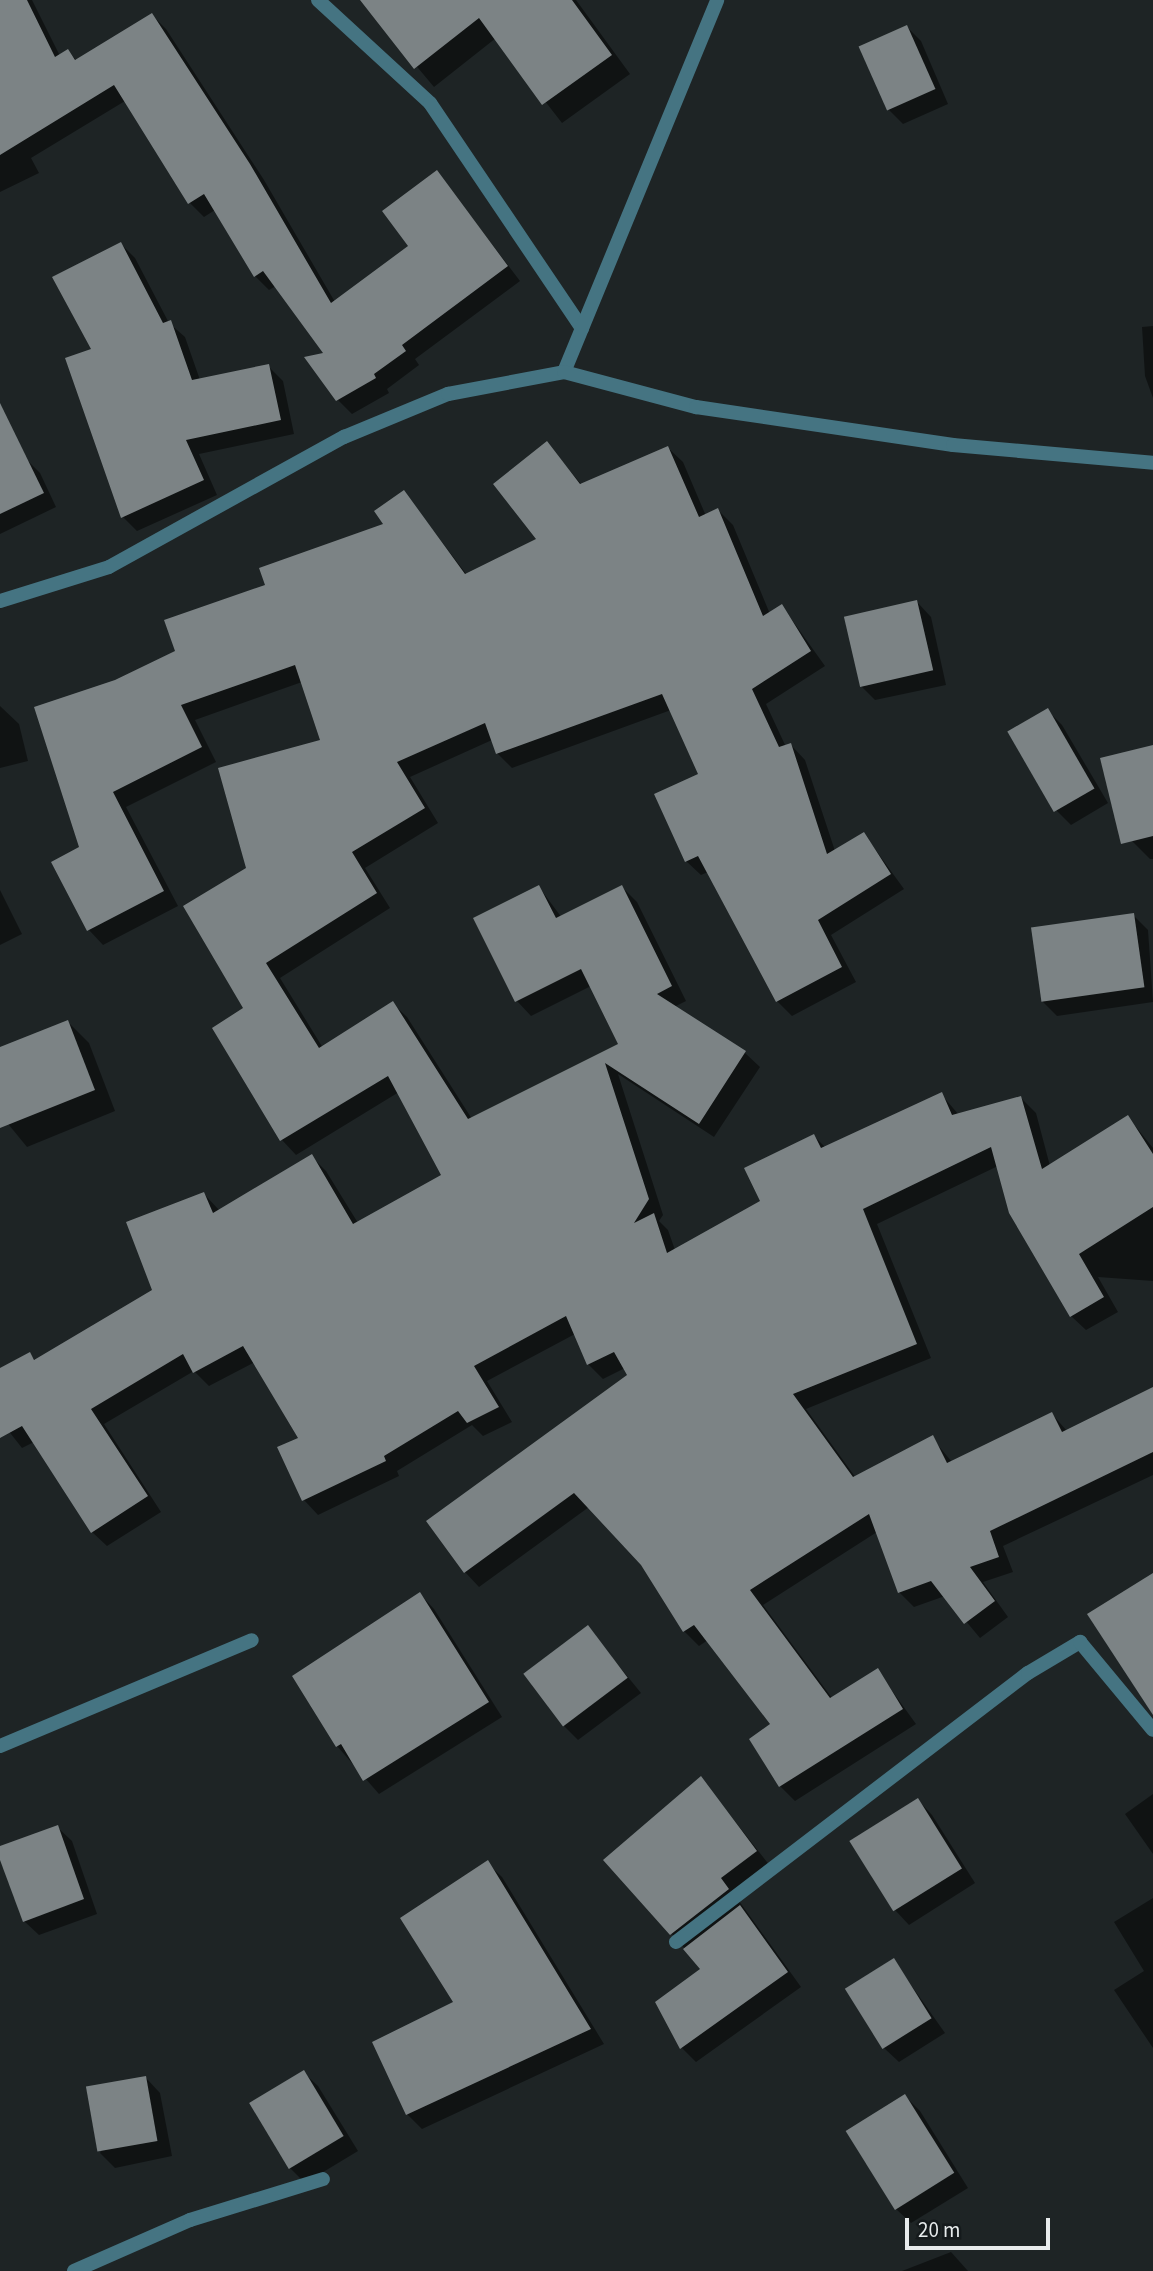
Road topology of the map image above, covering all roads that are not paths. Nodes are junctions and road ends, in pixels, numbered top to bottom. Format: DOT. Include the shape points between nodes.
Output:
graph roads {
  1 [pos="318,0"];
  2 [pos="717,0"];
  3 [pos="582,328"];
  4 [pos="564,372"];
  5 [pos="1153,463"];
  6 [pos="0,601"];
  7 [pos="252,1640"];
  8 [pos="1153,1730"];
  9 [pos="0,1746"];
  10 [pos="676,1942"];
  11 [pos="323,2179"];
  12 [pos="74,2271"];
  1 -- 3 [label="street" via="430,103"];
  2 -- 3 [label="street"];
  3 -- 4 [label="street"];
  4 -- 5 [label="street" via="696,407 953,445"];
  4 -- 6 [label="street" via="448,394 344,438 109,567"];
  7 -- 9 [label="street"];
  8 -- 10 [label="street" via="1080,1642 1028,1673"];
  11 -- 12 [label="street" via="190,2220"];
}
